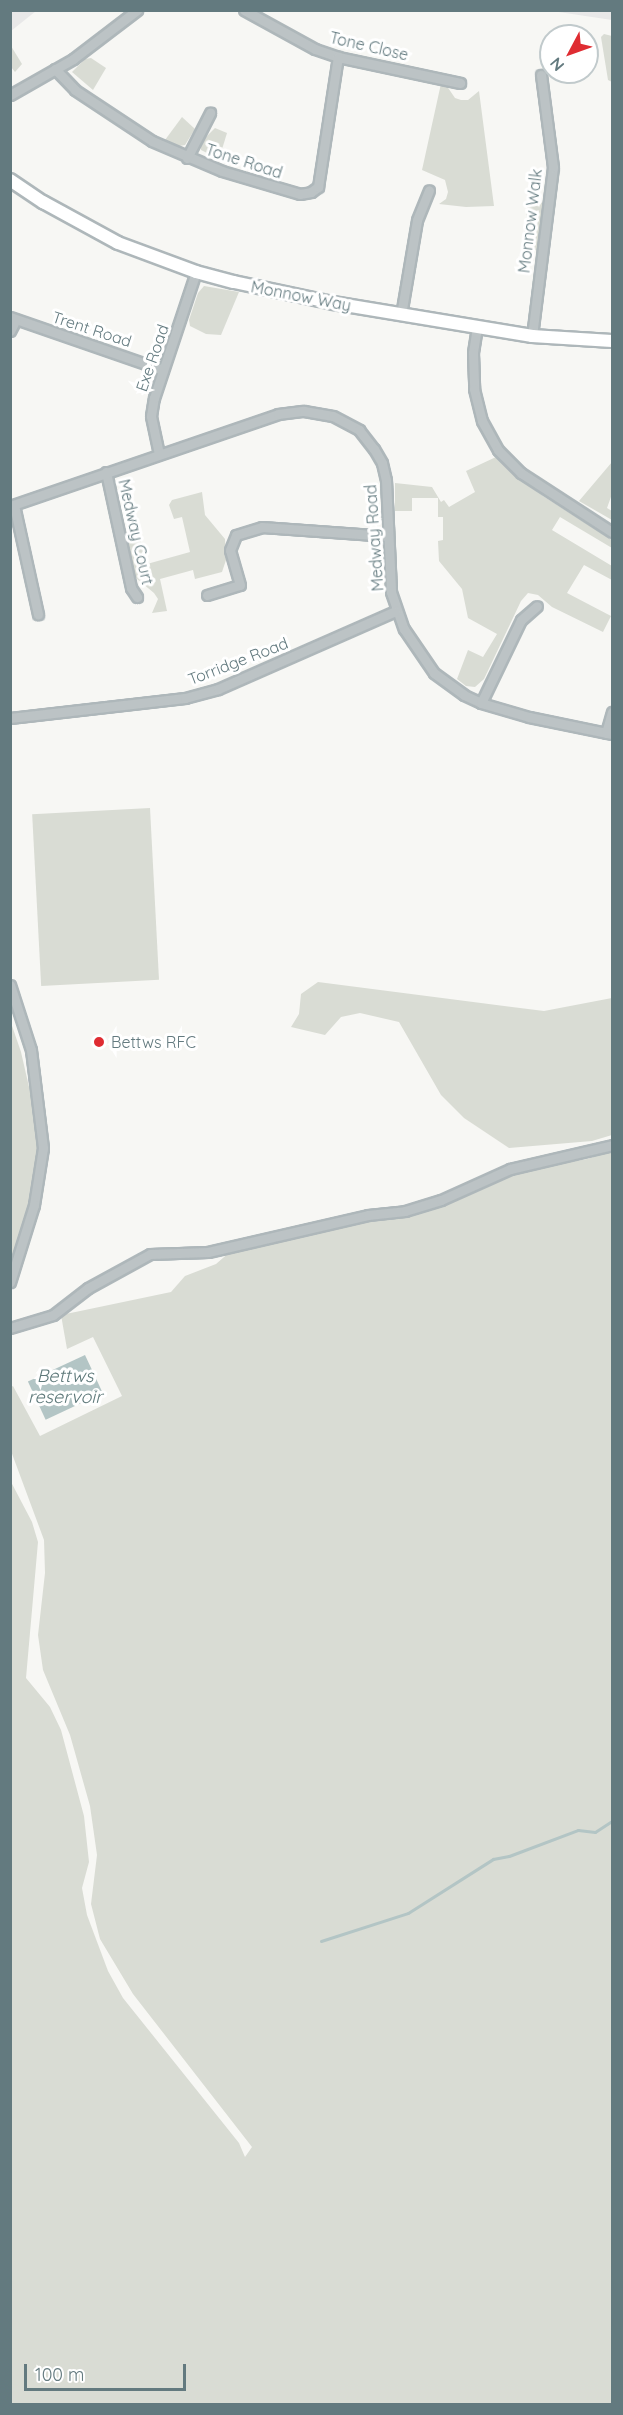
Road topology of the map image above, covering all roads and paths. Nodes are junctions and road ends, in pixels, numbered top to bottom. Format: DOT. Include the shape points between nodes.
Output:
graph roads {
  1 [pos="137,10"];
  2 [pos="244,10"];
  3 [pos="338,57"];
  4 [pos="54,69"];
  5 [pos="460,83"];
  6 [pos="542,84"];
  7 [pos="10,95"];
  8 [pos="210,112"];
  9 [pos="187,158"];
  10 [pos="10,180"];
  11 [pos="429,190"];
  12 [pos="196,272"];
  13 [pos="401,315"];
  14 [pos="13,318"];
  15 [pos="477,327"];
  16 [pos="10,331"];
  17 [pos="532,336"];
  18 [pos="612,341"];
  19 [pos="163,370"];
  20 [pos="159,454"];
  21 [pos="106,472"];
  22 [pos="12,506"];
  23 [pos="612,532"];
  24 [pos="388,536"];
  25 [pos="207,595"];
  26 [pos="137,597"];
  27 [pos="537,606"];
  28 [pos="396,611"];
  29 [pos="38,614"];
  30 [pos="481,703"];
  31 [pos="612,712"];
  32 [pos="10,718"];
  33 [pos="609,734"];
  34 [pos="10,985"];
  35 [pos="612,1145"];
  36 [pos="10,1282"];
  37 [pos="10,1328"];
  1 -- 4 [label="street"];
  2 -- 3 [label="street, Tone Close" via="315,49"];
  3 -- 5 [label="street, Tone Close"];
  3 -- 9 [label="street, Tone Road" via="320,177 318,187 311,192 300,194 259,184"];
  4 -- 7 [label="street"];
  4 -- 9 [label="street, Tone Road" via="96,105"];
  6 -- 17 [label="street, Monnow Walk" via="553,167"];
  8 -- 9 [label="street"];
  10 -- 12 [label="street, Monnow Way" via="118,243"];
  11 -- 13 [label="street" via="417,220"];
  12 -- 13 [label="street, Monnow Way"];
  12 -- 19 [label="street, Exe Road"];
  13 -- 15 [label="street, Monnow Way"];
  14 -- 16 [label="street"];
  14 -- 19 [label="street, Trent Road"];
  15 -- 17 [label="street, Monnow Way"];
  15 -- 23 [label="street" via="474,389 482,421 498,450 521,473"];
  17 -- 18 [label="street, Monnow Way"];
  19 -- 20 [label="street, Exe Road" via="151,416"];
  20 -- 21 [label="street, Medway Road"];
  20 -- 24 [label="street, Medway Road" via="278,414 304,411 333,416 358,430 382,463"];
  21 -- 22 [label="street, Medway Road"];
  21 -- 26 [label="street, Medway Court" via="131,588"];
  22 -- 29 [label="street"];
  24 -- 25 [label="street" via="262,527 236,535 230,550 240,585"];
  24 -- 28 [label="street, Medway Road" via="388,573"];
  27 -- 30 [label="street" via="521,620"];
  28 -- 30 [label="street, Medway Road" via="434,673"];
  28 -- 32 [label="street, Torridge Road" via="196,695"];
  30 -- 33 [label="street, Medway Road"];
  31 -- 33 [label="street"];
  34 -- 36 [label="street" via="31,1050 43,1148 34,1205"];
  35 -- 37 [label="street" via="510,1169 441,1200 405,1211 368,1215 208,1252 150,1254 88,1288 53,1315"];
}
